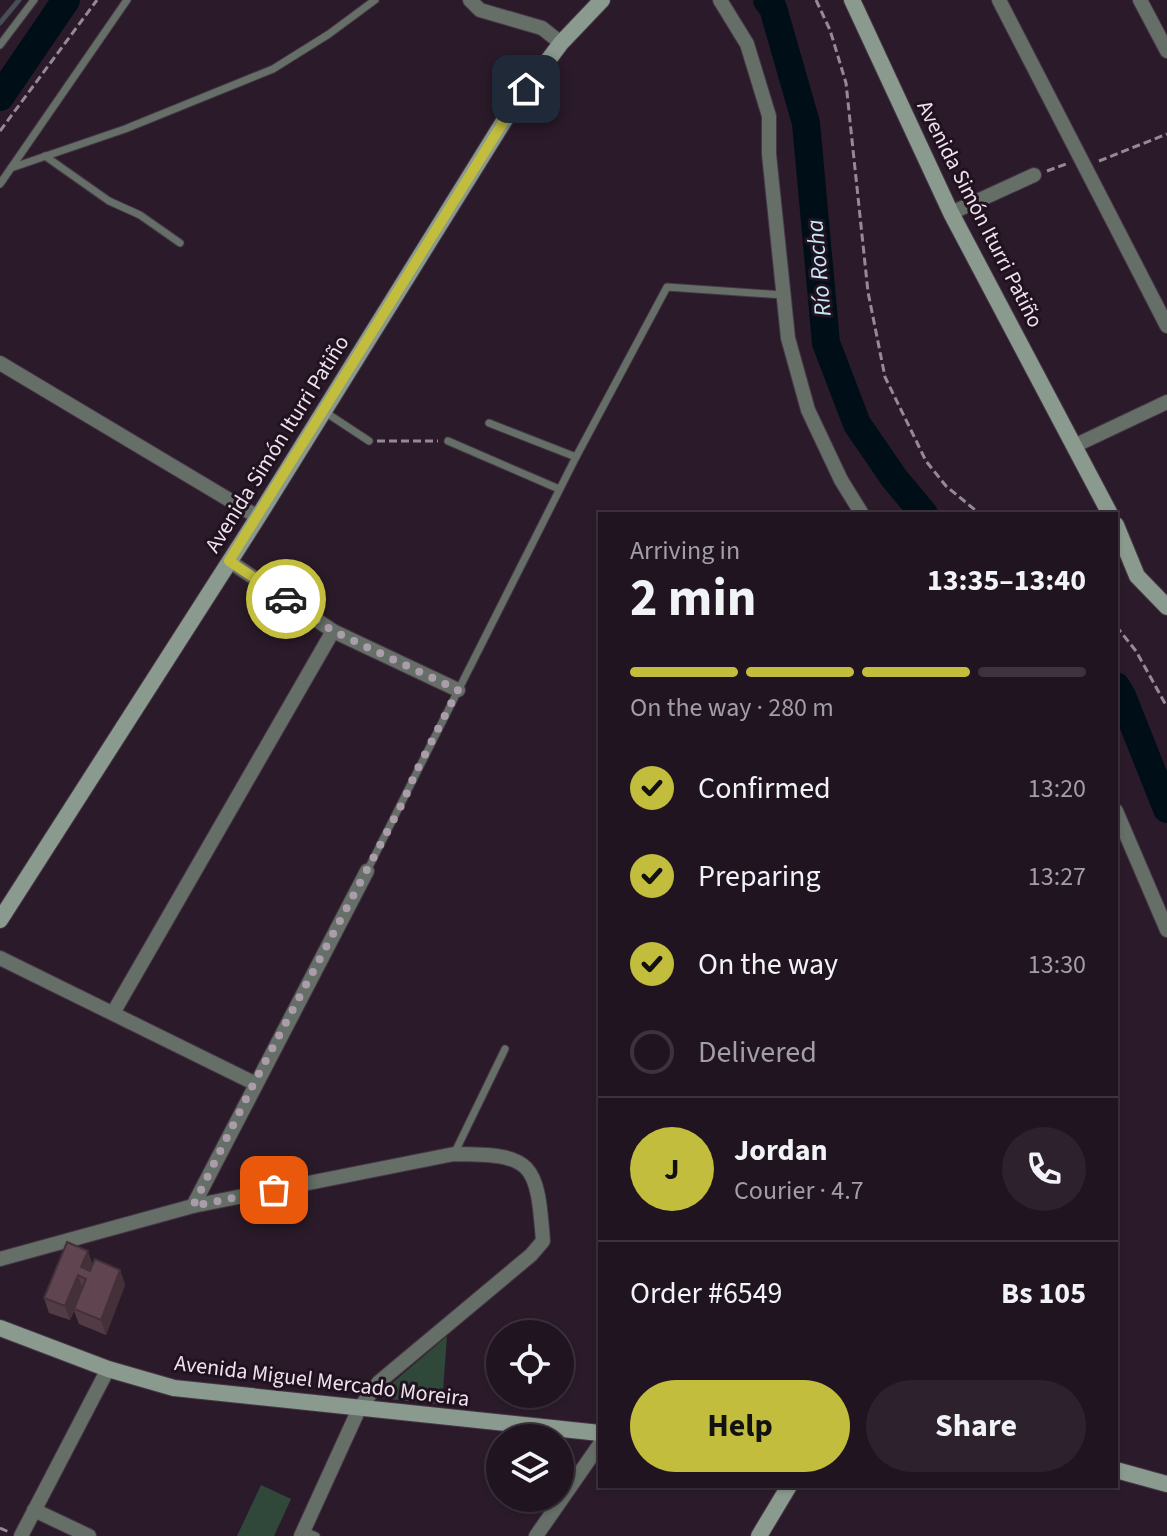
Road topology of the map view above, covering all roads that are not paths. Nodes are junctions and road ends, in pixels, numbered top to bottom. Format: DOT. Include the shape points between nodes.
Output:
graph roads {
  1 [pos="34,0"];
  2 [pos="127,0"];
  3 [pos="375,0"];
  4 [pos="470,0"];
  5 [pos="602,0"];
  6 [pos="720,0"];
  7 [pos="852,0"];
  8 [pos="999,0"];
  9 [pos="1140,0"];
  10 [pos="561,43"];
  11 [pos="0,45"];
  12 [pos="1167,51"];
  13 [pos="45,156"];
  14 [pos="11,168"];
  15 [pos="1034,175"];
  16 [pos="0,184"];
  17 [pos="951,213"];
  18 [pos="180,243"];
  19 [pos="784,295"];
  20 [pos="1167,326"];
  21 [pos="0,363"];
  22 [pos="1167,402"];
  23 [pos="324,411"];
  24 [pos="489,423"];
  25 [pos="369,441"];
  26 [pos="448,441"];
  27 [pos="1074,446"];
  28 [pos="576,457"];
  29 [pos="559,489"];
  30 [pos="861,512"];
  31 [pos="1109,512"];
  32 [pos="258,517"];
  33 [pos="1118,530"];
  34 [pos="229,561"];
  35 [pos="1167,607"];
  36 [pos="333,631"];
  37 [pos="458,690"];
  38 [pos="1118,816"];
  39 [pos="367,871"];
  40 [pos="0,920"];
  41 [pos="1167,930"];
  42 [pos="0,958"];
  43 [pos="113,1013"];
  44 [pos="505,1049"];
  45 [pos="254,1083"];
  46 [pos="454,1154"];
  47 [pos="193,1206"];
  48 [pos="0,1259"];
  49 [pos="0,1328"];
  50 [pos="108,1369"];
  51 [pos="359,1409"];
  52 [pos="598,1433"];
  53 [pos="598,1447"];
  54 [pos="1118,1470"];
  55 [pos="1166,1482"];
  56 [pos="788,1488"];
  57 [pos="34,1510"];
  58 [pos="307,1534"];
  59 [pos="21,1536"];
  60 [pos="89,1536"];
  61 [pos="536,1536"];
  62 [pos="759,1536"];
  1 -- 11 [label="lane"];
  2 -- 14 [label="lane"];
  3 -- 13 [label="lane" via="273,69"];
  4 -- 10 [label="street" via="480,10 542,28"];
  5 -- 10 [label="street, Avenida Simón Iturri Patiño"];
  6 -- 19 [label="street" via="747,44 769,116"];
  7 -- 17 [label="street, Avenida Simón Iturri Patiño"];
  8 -- 20 [label="street"];
  9 -- 12 [label="street"];
  10 -- 23 [label="street, Avenida Simón Iturri Patiño" via="509,113"];
  13 -- 14 [label="lane"];
  13 -- 18 [label="lane"];
  14 -- 16 [label="lane"];
  15 -- 17 [label="street"];
  17 -- 27 [label="street, Avenida Simón Iturri Patiño"];
  19 -- 28 [label="lane" via="667,287"];
  19 -- 30 [label="street" via="788,338 808,410"];
  21 -- 32 [label="street"];
  22 -- 27 [label="street"];
  23 -- 25 [label="lane"];
  23 -- 32 [label="street, Avenida Simón Iturri Patiño"];
  24 -- 28 [label="lane"];
  26 -- 29 [label="lane"];
  27 -- 31 [label="street, Avenida Simón Iturri Patiño"];
  28 -- 29 [label="lane"];
  29 -- 37 [label="lane"];
  32 -- 34 [label="street, Avenida Simón Iturri Patiño"];
  33 -- 35 [label="street" via="1137,576"];
  34 -- 36 [label="street"];
  34 -- 40 [label="street, Avenida Simón Iturri Patiño"];
  36 -- 37 [label="street"];
  36 -- 43 [label="street"];
  37 -- 39 [label="lane"];
  38 -- 41 [label="street"];
  39 -- 45 [label="street"];
  42 -- 43 [label="street"];
  43 -- 45 [label="street"];
  44 -- 46 [label="lane"];
  45 -- 47 [label="street"];
  46 -- 47 [label="street"];
  46 -- 51 [label="street" via="518,1160 531,1173 540,1202 543,1241 379,1382"];
  47 -- 48 [label="street"];
  49 -- 50 [label="street, Avenida Miguel Mercado Moreira"];
  50 -- 51 [label="street, Avenida Miguel Mercado Moreira" via="174,1388"];
  50 -- 57 [label="street"];
  51 -- 52 [label="street, Avenida Miguel Mercado Moreira"];
  51 -- 58 [label="street"];
  53 -- 61 [label="street"];
  54 -- 55 [label="street"];
  56 -- 62 [label="street"];
  57 -- 59 [label="street"];
  57 -- 60 [label="street"];
}
